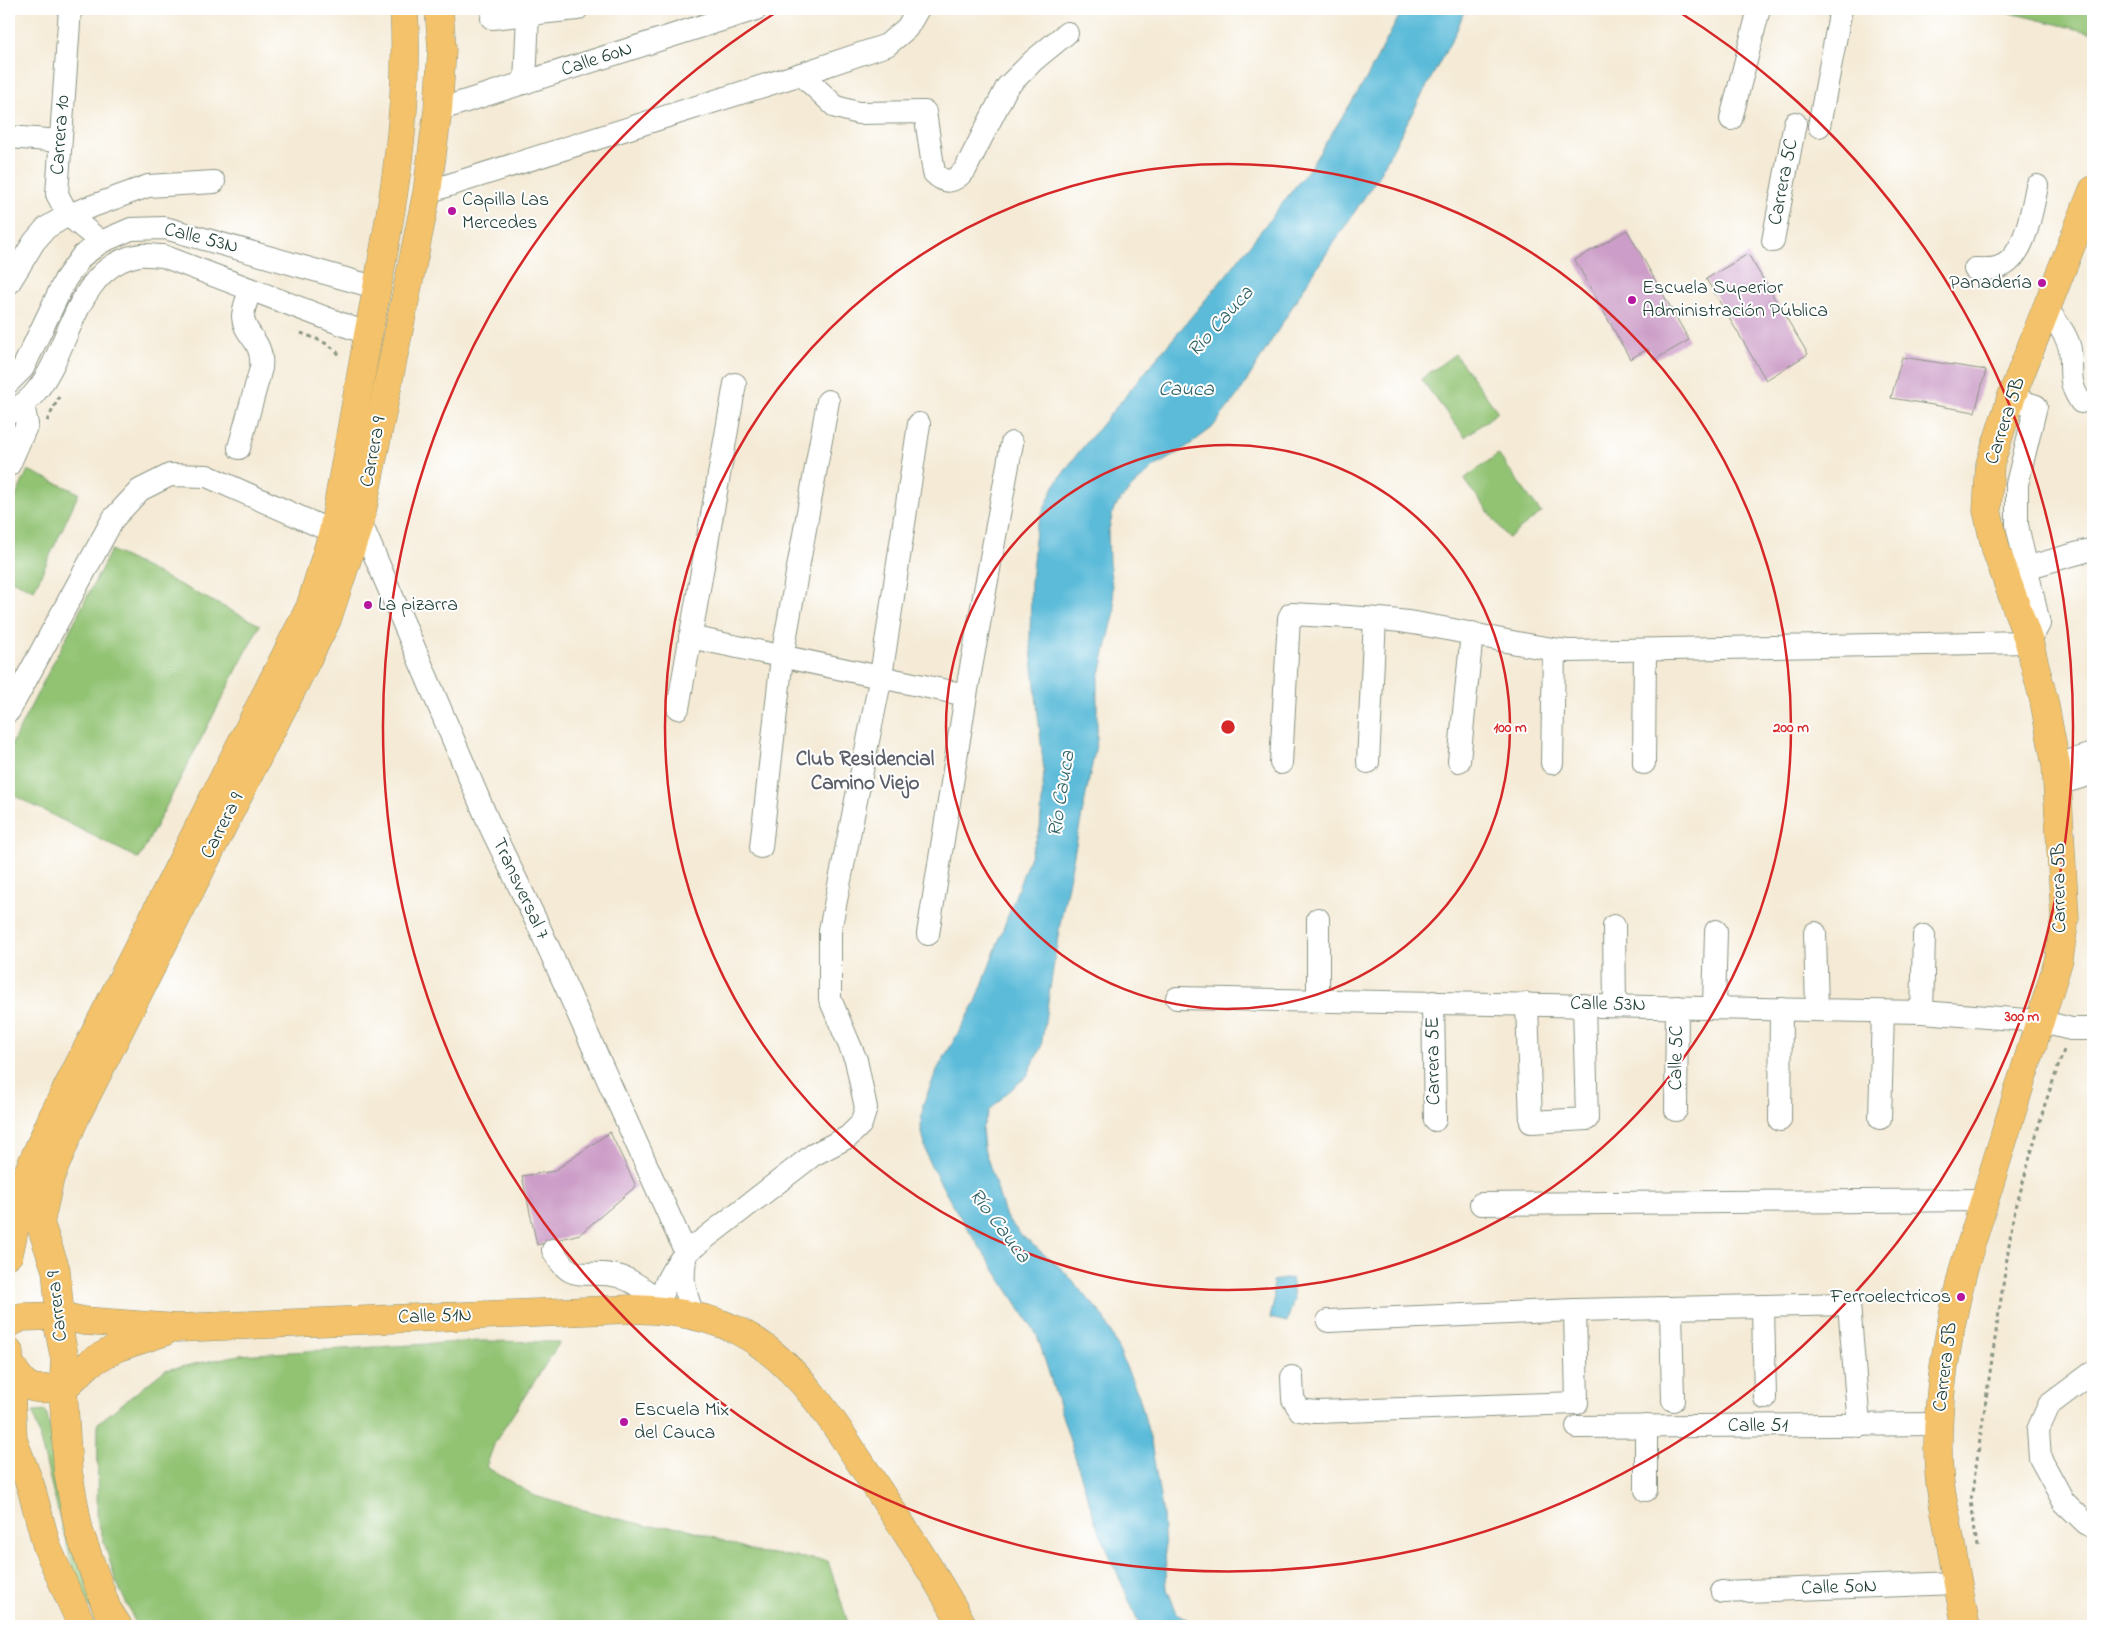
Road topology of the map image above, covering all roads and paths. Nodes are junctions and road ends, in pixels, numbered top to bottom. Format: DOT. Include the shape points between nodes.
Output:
graph roads {
  1 [pos="70,9"];
  2 [pos="404,9"];
  3 [pos="439,9"];
  4 [pos="578,9"];
  5 [pos="756,9"];
  6 [pos="918,9"];
  7 [pos="1759,9"];
  8 [pos="1842,9"];
  9 [pos="528,14"];
  10 [pos="492,18"];
  11 [pos="1067,33"];
  12 [pos="801,74"];
  13 [pos="525,83"];
  14 [pos="438,110"];
  15 [pos="1731,118"];
  16 [pos="1796,123"];
  17 [pos="1819,126"];
  18 [pos="9,138"];
  19 [pos="60,141"];
  20 [pos="214,182"];
  21 [pos="2037,186"];
  22 [pos="2093,190"];
  23 [pos="426,192"];
  24 [pos="68,215"];
  25 [pos="1773,241"];
  26 [pos="102,242"];
  27 [pos="1975,269"];
  28 [pos="9,283"];
  29 [pos="378,288"];
  30 [pos="250,290"];
  31 [pos="2047,308"];
  32 [pos="294,329"];
  33 [pos="368,334"];
  34 [pos="342,358"];
  35 [pos="9,382"];
  36 [pos="735,384"];
  37 [pos="62,390"];
  38 [pos="2011,398"];
  39 [pos="828,401"];
  40 [pos="2082,402"];
  41 [pos="16,409"];
  42 [pos="919,424"];
  43 [pos="45,425"];
  44 [pos="1012,444"];
  45 [pos="239,448"];
  46 [pos="9,465"];
  47 [pos="360,522"];
  48 [pos="333,532"];
  49 [pos="2093,549"];
  50 [pos="2026,568"];
  51 [pos="1375,619"];
  52 [pos="1472,633"];
  53 [pos="690,637"];
  54 [pos="2029,642"];
  55 [pos="1554,650"];
  56 [pos="1645,650"];
  57 [pos="782,657"];
  58 [pos="881,676"];
  59 [pos="966,695"];
  60 [pos="678,708"];
  61 [pos="9,711"];
  62 [pos="2093,754"];
  63 [pos="1459,761"];
  64 [pos="1368,762"];
  65 [pos="1552,762"];
  66 [pos="1281,763"];
  67 [pos="1644,764"];
  68 [pos="2057,774"];
  69 [pos="2093,774"];
  70 [pos="761,847"];
  71 [pos="1318,919"];
  72 [pos="1614,926"];
  73 [pos="1716,931"];
  74 [pos="1816,933"];
  75 [pos="928,934"];
  76 [pos="1924,936"];
  77 [pos="1177,998"];
  78 [pos="1318,1000"];
  79 [pos="1434,1002"];
  80 [pos="1527,1004"];
  81 [pos="1584,1005"];
  82 [pos="1615,1006"];
  83 [pos="1677,1006"];
  84 [pos="1714,1007"];
  85 [pos="1781,1009"];
  86 [pos="1816,1010"];
  87 [pos="1883,1012"];
  88 [pos="1922,1012"];
  89 [pos="2039,1021"];
  90 [pos="2071,1029"];
  91 [pos="2093,1029"];
  92 [pos="1676,1110"];
  93 [pos="1880,1118"];
  94 [pos="1435,1120"];
  95 [pos="1780,1120"];
  96 [pos="1985,1200"];
  97 [pos="1481,1204"];
  98 [pos="554,1250"];
  99 [pos="686,1253"];
  100 [pos="9,1254"];
  101 [pos="659,1305"];
  102 [pos="1763,1307"];
  103 [pos="1671,1309"];
  104 [pos="1575,1310"];
  105 [pos="693,1315"];
  106 [pos="72,1319"];
  107 [pos="1328,1320"];
  108 [pos="9,1323"];
  109 [pos="177,1328"];
  110 [pos="9,1358"];
  111 [pos="90,1363"];
  112 [pos="2093,1372"];
  113 [pos="1292,1377"];
  114 [pos="63,1388"];
  115 [pos="1765,1398"];
  116 [pos="1673,1400"];
  117 [pos="1939,1424"];
  118 [pos="1646,1426"];
  119 [pos="1859,1426"];
  120 [pos="1577,1427"];
  121 [pos="1646,1490"];
  122 [pos="2093,1527"];
  123 [pos="1978,1555"];
  124 [pos="1957,1583"];
  125 [pos="1722,1592"];
  126 [pos="82,1626"];
  127 [pos="118,1626"];
  128 [pos="963,1626"];
  129 [pos="1966,1626"];
  1 -- 19 [label="street, Carrera 10"];
  2 -- 29 [label="main road, Carrera 9" via="400,156"];
  3 -- 14 [label="main road, Carrera 9" via="442,49"];
  4 -- 9 [label="street"];
  5 -- 13 [label="street, Calle 60N"];
  6 -- 12 [label="street" via="907,28 886,45"];
  7 -- 15 [label="street"];
  8 -- 17 [label="street, Carrera 5C"];
  9 -- 10 [label="street"];
  9 -- 13 [label="street"];
  11 -- 12 [label="street" via="1007,87 965,170 950,182 934,174 926,112 858,113 836,107"];
  12 -- 23 [label="street"];
  13 -- 14 [label="street, Calle 60N"];
  14 -- 23 [label="main road, Carrera 9"];
  16 -- 25 [label="street, Carrera 5C"];
  18 -- 19 [label="street"];
  19 -- 24 [label="street, Carrera 10" via="57,194"];
  20 -- 24 [label="street" via="148,186"];
  21 -- 27 [label="street" via="2026,234 2014,256 2000,267"];
  22 -- 31 [label="main road, Carrera 5B"];
  23 -- 47 [label="main road, Carrera 9"];
  24 -- 26 [label="street, Carrera 10"];
  24 -- 28 [label="street" via="46,228"];
  26 -- 29 [label="street, Calle 53N" via="131,229 166,228"];
  26 -- 35 [label="street, Calle 53N" via="82,256 65,280 22,368"];
  29 -- 33 [label="main road, Carrera 9"];
  30 -- 33 [label="street, Calle 53N"];
  30 -- 41 [label="street, Calle 53N" via="163,256 141,255 120,262 99,276 49,374 38,390"];
  30 -- 45 [label="street" via="243,320 262,356"];
  31 -- 38 [label="main road, Carrera 5B"];
  31 -- 40 [label="street" via="2067,339 2073,391"];
  32 -- 34 [label="path" via="338,352"];
  33 -- 48 [label="main road, Carrera 9"];
  36 -- 53 [label="street"];
  37 -- 43 [label="path"];
  38 -- 50 [label="street" via="2036,406 2017,484 2017,525"];
  38 -- 54 [label="main road, Carrera 5B" via="1990,464 1987,510 1996,550"];
  39 -- 57 [label="street"];
  41 -- 46 [label="street" via="27,424"];
  42 -- 58 [label="street"];
  44 -- 59 [label="street"];
  47 -- 99 [label="street, Transversal 7" via="491,828"];
  47 -- 106 [label="main road, Carrera 9" via="327,620 76,1116 50,1178 40,1223"];
  48 -- 61 [label="street" via="207,476 170,475 140,490 113,519"];
  48 -- 100 [label="main road, Carrera 9" via="310,606 53,1116 25,1179"];
  49 -- 50 [label="street"];
  50 -- 54 [label="street" via="2039,624"];
  51 -- 52 [label="street"];
  51 -- 64 [label="street"];
  51 -- 66 [label="street" via="1291,614 1288,618"];
  52 -- 55 [label="street"];
  52 -- 63 [label="street"];
  53 -- 57 [label="street"];
  53 -- 60 [label="street"];
  54 -- 56 [label="street"];
  54 -- 68 [label="main road, Carrera 5B"];
  55 -- 56 [label="street"];
  55 -- 65 [label="street"];
  56 -- 67 [label="street"];
  57 -- 58 [label="street"];
  57 -- 70 [label="street"];
  58 -- 59 [label="street"];
  58 -- 99 [label="street" via="830,930 830,999 856,1060 866,1108 861,1124 848,1137 813,1155"];
  59 -- 75 [label="street"];
  62 -- 68 [label="street"];
  68 -- 69 [label="street"];
  68 -- 89 [label="main road, Carrera 5B" via="2064,918 2059,959"];
  71 -- 78 [label="street"];
  72 -- 82 [label="street"];
  73 -- 84 [label="street"];
  74 -- 86 [label="street"];
  76 -- 88 [label="street"];
  77 -- 78 [label="street, Calle 53N"];
  78 -- 79 [label="street, Calle 53N"];
  79 -- 80 [label="street, Calle 53N"];
  79 -- 94 [label="street, Carrera 5E"];
  80 -- 81 [label="street, Calle 53N"];
  80 -- 81 [label="street" via="1531,1122 1587,1119"];
  81 -- 82 [label="street, Calle 53N"];
  82 -- 83 [label="street, Calle 53N"];
  83 -- 84 [label="street, Calle 53N"];
  83 -- 92 [label="street, Calle 5C"];
  84 -- 85 [label="street, Calle 53N"];
  85 -- 86 [label="street, Calle 53N"];
  85 -- 95 [label="street"];
  86 -- 87 [label="street, Calle 53N"];
  87 -- 88 [label="street, Calle 53N"];
  87 -- 93 [label="street"];
  88 -- 89 [label="street, Calle 53N"];
  89 -- 90 [label="street, Calle 53N"];
  89 -- 96 [label="main road, Carrera 5B"];
  90 -- 91 [label="street, Calle 53N"];
  90 -- 123 [label="path" via="2044,1107 2014,1218 1971,1500"];
  96 -- 97 [label="street"];
  96 -- 117 [label="main road, Carrera 5B" via="1953,1311"];
  98 -- 101 [label="street" via="560,1262 577,1274 612,1275 631,1281"];
  99 -- 101 [label="street" via="664,1285"];
  99 -- 105 [label="street" via="682,1277"];
  101 -- 105 [label="main road, Calle 51N"];
  101 -- 109 [label="main road, Calle 51N" via="632,1309"];
  102 -- 103 [label="street"];
  102 -- 115 [label="street"];
  102 -- 119 [label="street" via="1849,1304"];
  103 -- 104 [label="street"];
  103 -- 116 [label="street"];
  104 -- 107 [label="street"];
  104 -- 113 [label="street" via="1577,1403 1316,1412 1300,1410 1293,1399"];
  105 -- 128 [label="main road, Calle 51N" via="731,1328 764,1346 801,1380 834,1422 932,1572"];
  106 -- 108 [label="main road, Calle 51N" via="22,1317"];
  106 -- 109 [label="main road, Calle 51N"];
  106 -- 111 [label="main road"];
  106 -- 114 [label="main road, Carrera 9" via="59,1330 65,1360"];
  109 -- 111 [label="main road, Calle 51N" via="116,1348"];
  110 -- 114 [label="main road" via="20,1380 32,1389"];
  110 -- 126 [label="main road" via="13,1440 31,1487 47,1548"];
  111 -- 114 [label="main road, Calle 51N"];
  112 -- 122 [label="street" via="2049,1405 2038,1430 2040,1458 2064,1502"];
  114 -- 127 [label="main road, Carrera 9" via="68,1471 78,1531 107,1609"];
  117 -- 119 [label="street, Calle 51"];
  117 -- 124 [label="main road, Carrera 5B" via="1939,1473"];
  118 -- 119 [label="street, Calle 51"];
  118 -- 120 [label="street, Calle 51"];
  118 -- 121 [label="street"];
  124 -- 125 [label="street, Calle 50N"];
  124 -- 129 [label="main road, Carrera 5B"];
}
